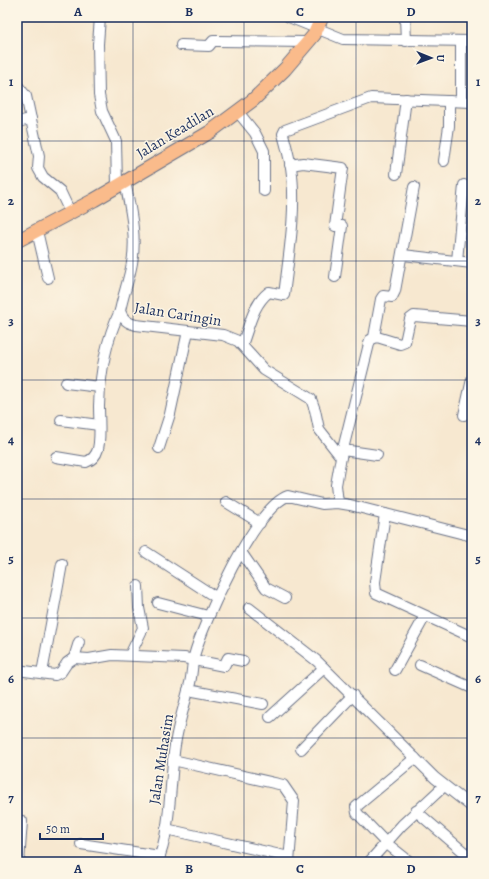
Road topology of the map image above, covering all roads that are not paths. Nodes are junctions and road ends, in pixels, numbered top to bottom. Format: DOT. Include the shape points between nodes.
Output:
graph roads {
  1 [pos="100,17"];
  2 [pos="288,17"];
  3 [pos="405,17"];
  4 [pos="320,22"];
  5 [pos="406,41"];
  6 [pos="460,41"];
  7 [pos="472,41"];
  8 [pos="307,42"];
  9 [pos="181,45"];
  10 [pos="17,85"];
  11 [pos="406,99"];
  12 [pos="449,101"];
  13 [pos="461,101"];
  14 [pos="472,102"];
  15 [pos="238,112"];
  16 [pos="31,119"];
  17 [pos="17,122"];
  18 [pos="444,161"];
  19 [pos="290,165"];
  20 [pos="396,174"];
  21 [pos="121,183"];
  22 [pos="464,185"];
  23 [pos="414,187"];
  24 [pos="264,191"];
  25 [pos="70,212"];
  26 [pos="37,232"];
  27 [pos="17,241"];
  28 [pos="403,254"];
  29 [pos="457,261"];
  30 [pos="472,263"];
  31 [pos="335,277"];
  32 [pos="48,278"];
  33 [pos="120,312"];
  34 [pos="472,321"];
  35 [pos="188,331"];
  36 [pos="374,337"];
  37 [pos="242,345"];
  38 [pos="472,379"];
  39 [pos="66,383"];
  40 [pos="100,387"];
  41 [pos="464,415"];
  42 [pos="61,420"];
  43 [pos="99,424"];
  44 [pos="159,448"];
  45 [pos="342,453"];
  46 [pos="377,455"];
  47 [pos="56,457"];
  48 [pos="226,502"];
  49 [pos="338,504"];
  50 [pos="385,514"];
  51 [pos="260,523"];
  52 [pos="472,536"];
  53 [pos="146,552"];
  54 [pos="240,552"];
  55 [pos="62,564"];
  56 [pos="138,586"];
  57 [pos="217,598"];
  58 [pos="285,598"];
  59 [pos="158,603"];
  60 [pos="249,608"];
  61 [pos="208,616"];
  62 [pos="425,616"];
  63 [pos="472,636"];
  64 [pos="79,642"];
  65 [pos="130,655"];
  66 [pos="74,658"];
  67 [pos="194,659"];
  68 [pos="243,661"];
  69 [pos="420,665"];
  70 [pos="324,668"];
  71 [pos="17,670"];
  72 [pos="395,670"];
  73 [pos="42,673"];
  74 [pos="472,688"];
  75 [pos="188,690"];
  76 [pos="353,695"];
  77 [pos="263,704"];
  78 [pos="270,717"];
  79 [pos="301,749"];
  80 [pos="415,758"];
  81 [pos="173,760"];
  82 [pos="444,786"];
  83 [pos="472,807"];
  84 [pos="416,811"];
  85 [pos="22,820"];
  86 [pos="166,830"];
  87 [pos="386,843"];
  88 [pos="81,844"];
  89 [pos="158,859"];
  90 [pos="289,859"];
  91 [pos="472,859"];
  92 [pos="19,862"];
  93 [pos="369,862"];
  94 [pos="410,862"];
  1 -- 21 [label="street, Jalan Caringin" via="99,95 102,111 116,141"];
  2 -- 4 [label="street"];
  3 -- 5 [label="street"];
  4 -- 5 [label="street" via="342,39"];
  4 -- 8 [label="main road, Jalan Keadilan"];
  5 -- 6 [label="street"];
  6 -- 7 [label="street"];
  6 -- 13 [label="street"];
  8 -- 9 [label="street" via="213,41 209,46"];
  8 -- 15 [label="main road, Jalan Keadilan" via="271,84"];
  10 -- 16 [label="street" via="26,96"];
  11 -- 12 [label="street"];
  11 -- 19 [label="street" via="364,100 285,130"];
  11 -- 20 [label="street"];
  12 -- 13 [label="street"];
  12 -- 18 [label="street" via="449,126"];
  13 -- 14 [label="street"];
  15 -- 21 [label="main road, Jalan Keadilan" via="184,149"];
  15 -- 24 [label="street" via="255,133 264,151"];
  16 -- 17 [label="street"];
  16 -- 25 [label="street" via="39,156 38,168 43,177 60,191"];
  19 -- 31 [label="street" via="303,163 342,168 335,226 342,226"];
  19 -- 37 [label="street" via="291,232 284,295 269,292 262,297"];
  21 -- 25 [label="main road, Jalan Keadilan"];
  21 -- 33 [label="street, Jalan Caringin" via="132,218 134,240 132,262"];
  22 -- 29 [label="street"];
  23 -- 28 [label="street"];
  25 -- 26 [label="main road, Jalan Keadilan"];
  26 -- 27 [label="main road, Jalan Keadilan"];
  26 -- 32 [label="street"];
  28 -- 29 [label="street"];
  28 -- 36 [label="street" via="393,296 383,296 379,304"];
  29 -- 30 [label="street"];
  33 -- 35 [label="street, Jalan Caringin" via="125,320 136,326"];
  33 -- 40 [label="street" via="105,351"];
  34 -- 36 [label="street" via="414,316 410,319 403,344"];
  35 -- 37 [label="street, Jalan Caringin" via="223,335"];
  35 -- 44 [label="street" via="170,414"];
  36 -- 45 [label="street" via="370,340"];
  37 -- 45 [label="street, Jalan Caringin" via="264,370 311,399 319,429"];
  38 -- 41 [label="street"];
  39 -- 40 [label="street"];
  40 -- 43 [label="street"];
  42 -- 43 [label="street"];
  43 -- 47 [label="street" via="98,450 91,461 79,462"];
  45 -- 46 [label="street"];
  45 -- 49 [label="street" via="336,485"];
  48 -- 51 [label="street"];
  49 -- 50 [label="street"];
  49 -- 51 [label="street, Jalan Muhasim" via="322,504 288,496 282,499"];
  50 -- 52 [label="street"];
  50 -- 62 [label="street" via="375,589 381,596"];
  51 -- 54 [label="street, Jalan Muhasim"];
  53 -- 57 [label="street"];
  54 -- 57 [label="street, Jalan Muhasim"];
  54 -- 58 [label="street" via="266,588"];
  55 -- 73 [label="street"];
  56 -- 65 [label="street" via="143,628"];
  57 -- 61 [label="street, Jalan Muhasim"];
  59 -- 61 [label="street"];
  60 -- 70 [label="street"];
  61 -- 67 [label="street, Jalan Muhasim"];
  62 -- 63 [label="street"];
  62 -- 72 [label="street"];
  64 -- 66 [label="street"];
  65 -- 66 [label="street"];
  65 -- 67 [label="street"];
  66 -- 73 [label="street" via="58,674"];
  67 -- 68 [label="street" via="224,666 228,658"];
  67 -- 75 [label="street, Jalan Muhasim"];
  69 -- 74 [label="street"];
  70 -- 76 [label="street"];
  70 -- 78 [label="street"];
  71 -- 73 [label="street"];
  75 -- 77 [label="street"];
  75 -- 81 [label="street, Jalan Muhasim"];
  76 -- 79 [label="street"];
  76 -- 80 [label="street"];
  80 -- 82 [label="street"];
  80 -- 87 [label="street" via="356,807 357,813"];
  81 -- 86 [label="street, Jalan Muhasim"];
  81 -- 90 [label="street" via="283,785 294,801"];
  82 -- 83 [label="street"];
  82 -- 84 [label="street"];
  84 -- 87 [label="street"];
  84 -- 91 [label="street"];
  85 -- 92 [label="street"];
  86 -- 89 [label="street, Jalan Muhasim"];
  86 -- 90 [label="street"];
  87 -- 93 [label="street"];
  87 -- 94 [label="street"];
  88 -- 89 [label="street"];
}
